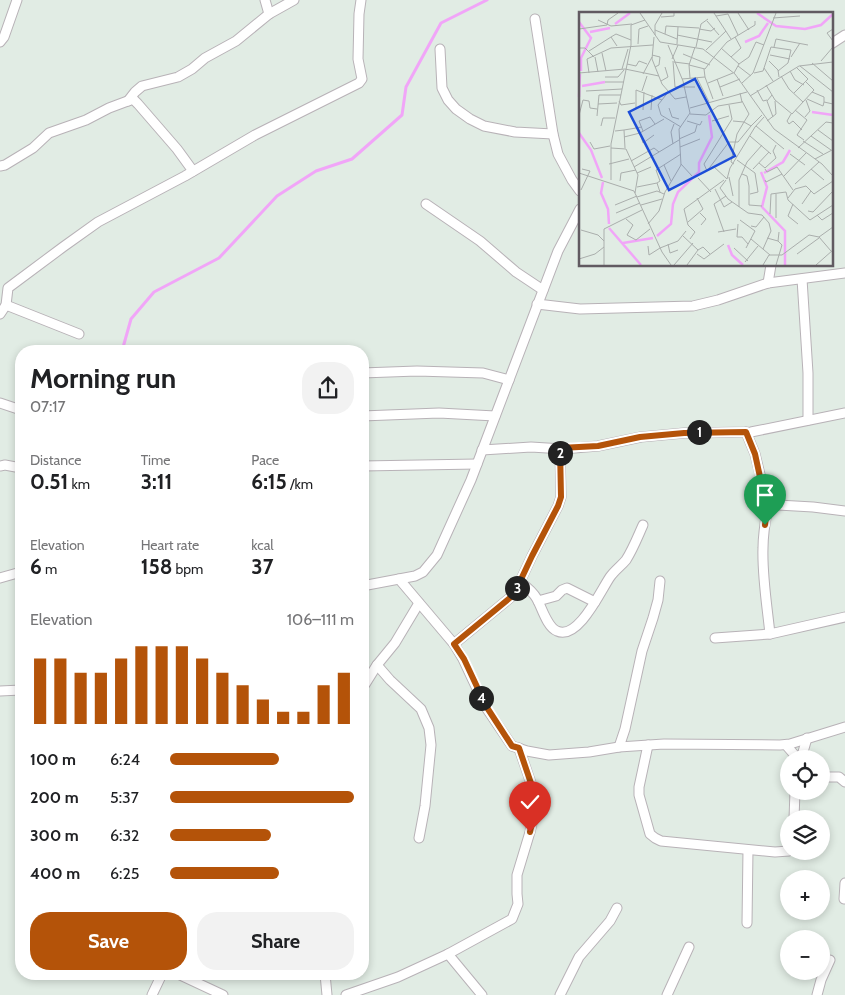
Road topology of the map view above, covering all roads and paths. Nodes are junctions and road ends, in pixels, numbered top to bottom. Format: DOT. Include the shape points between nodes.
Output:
graph roads {
  1 [pos="17,0"];
  2 [pos="265,0"];
  3 [pos="294,0"];
  4 [pos="361,0"];
  5 [pos="269,14"];
  6 [pos="535,19"];
  7 [pos="845,35"];
  8 [pos="0,42"];
  9 [pos="832,43"];
  10 [pos="440,49"];
  11 [pos="128,101"];
  12 [pos="553,134"];
  13 [pos="0,166"];
  14 [pos="193,171"];
  15 [pos="579,190"];
  16 [pos="426,204"];
  17 [pos="579,211"];
  18 [pos="771,266"];
  19 [pos="845,273"];
  20 [pos="802,279"];
  21 [pos="768,283"];
  22 [pos="543,290"];
  23 [pos="537,304"];
  24 [pos="6,305"];
  25 [pos="0,314"];
  26 [pos="79,334"];
  27 [pos="369,374"];
  28 [pos="509,380"];
  29 [pos="0,403"];
  30 [pos="15,408"];
  31 [pos="845,413"];
  32 [pos="369,416"];
  33 [pos="495,416"];
  34 [pos="808,420"];
  35 [pos="746,432"];
  36 [pos="560,448"];
  37 [pos="482,450"];
  38 [pos="477,464"];
  39 [pos="0,466"];
  40 [pos="369,466"];
  41 [pos="15,467"];
  42 [pos="768,501"];
  43 [pos="845,511"];
  44 [pos="643,525"];
  45 [pos="15,574"];
  46 [pos="0,578"];
  47 [pos="399,579"];
  48 [pos="660,581"];
  49 [pos="520,582"];
  50 [pos="369,585"];
  51 [pos="538,601"];
  52 [pos="595,602"];
  53 [pos="419,603"];
  54 [pos="845,617"];
  55 [pos="770,634"];
  56 [pos="715,638"];
  57 [pos="454,644"];
  58 [pos="377,665"];
  59 [pos="369,678"];
  60 [pos="15,690"];
  61 [pos="0,691"];
  62 [pos="845,727"];
  63 [pos="806,738"];
  64 [pos="786,744"];
  65 [pos="648,745"];
  66 [pos="619,747"];
  67 [pos="519,748"];
  68 [pos="792,750"];
  69 [pos="803,750"];
  70 [pos="830,777"];
  71 [pos="845,782"];
  72 [pos="419,838"];
  73 [pos="748,850"];
  74 [pos="780,852"];
  75 [pos="845,883"];
  76 [pos="844,899"];
  77 [pos="617,908"];
  78 [pos="747,923"];
  79 [pos="690,947"];
  80 [pos="448,954"];
  81 [pos="159,980"];
  82 [pos="191,980"];
  83 [pos="326,980"];
  84 [pos="823,980"];
  85 [pos="152,995"];
  86 [pos="223,995"];
  87 [pos="327,995"];
  88 [pos="346,995"];
  89 [pos="482,995"];
  90 [pos="560,995"];
  91 [pos="667,995"];
  92 [pos="817,995"];
  1 -- 8 [label="street"];
  2 -- 5 [label="street"];
  3 -- 5 [label="street"];
  4 -- 14 [label="street" via="358,58 362,79 359,83 255,135"];
  5 -- 11 [label="street" via="236,41 192,69 178,77 142,86"];
  6 -- 12 [label="street"];
  7 -- 9 [label="street"];
  10 -- 12 [label="street" via="442,88 456,109 484,126"];
  11 -- 13 [label="street" via="50,132 33,148"];
  11 -- 14 [label="street" via="133,99 138,104"];
  12 -- 15 [label="street" via="558,154"];
  14 -- 24 [label="street" via="98,222 63,247 8,288"];
  16 -- 22 [label="street"];
  17 -- 22 [label="street" via="558,251"];
  18 -- 21 [label="street"];
  19 -- 20 [label="street"];
  20 -- 21 [label="street"];
  20 -- 34 [label="street"];
  21 -- 23 [label="street" via="693,306 580,309"];
  22 -- 23 [label="street"];
  23 -- 28 [label="street"];
  24 -- 25 [label="street"];
  24 -- 26 [label="street"];
  27 -- 28 [label="street" via="484,373"];
  28 -- 33 [label="street"];
  29 -- 30 [label="street"];
  31 -- 34 [label="street"];
  32 -- 33 [label="street" via="439,413"];
  33 -- 37 [label="street"];
  34 -- 35 [label="street"];
  35 -- 36 [label="street" via="684,433 640,437 598,446"];
  35 -- 42 [label="street"];
  36 -- 37 [label="street"];
  36 -- 49 [label="street" via="561,497"];
  37 -- 38 [label="street"];
  38 -- 40 [label="street"];
  38 -- 47 [label="street" via="437,555 423,572"];
  39 -- 41 [label="street"];
  42 -- 43 [label="street" via="778,505"];
  42 -- 55 [label="street" via="763,549"];
  44 -- 52 [label="street" via="625,561"];
  45 -- 46 [label="street"];
  47 -- 50 [label="street"];
  47 -- 53 [label="street"];
  48 -- 66 [label="street"];
  49 -- 51 [label="street"];
  49 -- 57 [label="street" via="511,597"];
  51 -- 52 [label="street" via="556,596 567,588"];
  51 -- 52 [label="street" via="548,622 558,632 577,627"];
  53 -- 57 [label="street"];
  53 -- 58 [label="street" via="395,643"];
  54 -- 55 [label="street"];
  55 -- 56 [label="street"];
  57 -- 67 [label="street" via="486,706 512,746"];
  58 -- 59 [label="street"];
  58 -- 72 [label="street" via="421,709 430,728 425,806"];
  60 -- 61 [label="street"];
  62 -- 63 [label="street"];
  63 -- 64 [label="street"];
  63 -- 69 [label="street"];
  64 -- 65 [label="street"];
  64 -- 68 [label="street"];
  65 -- 66 [label="street"];
  65 -- 73 [label="street" via="639,794 650,834 661,841"];
  66 -- 67 [label="street" via="548,755"];
  67 -- 80 [label="street" via="536,804 518,875 516,911 512,919"];
  70 -- 71 [label="street" via="839,777"];
  73 -- 74 [label="street"];
  73 -- 78 [label="street"];
  75 -- 76 [label="street"];
  77 -- 90 [label="street" via="579,957"];
  79 -- 91 [label="street"];
  80 -- 88 [label="street" via="398,977"];
  80 -- 89 [label="street"];
  81 -- 85 [label="street"];
  82 -- 86 [label="street"];
  83 -- 87 [label="street"];
  84 -- 92 [label="street"];
}
